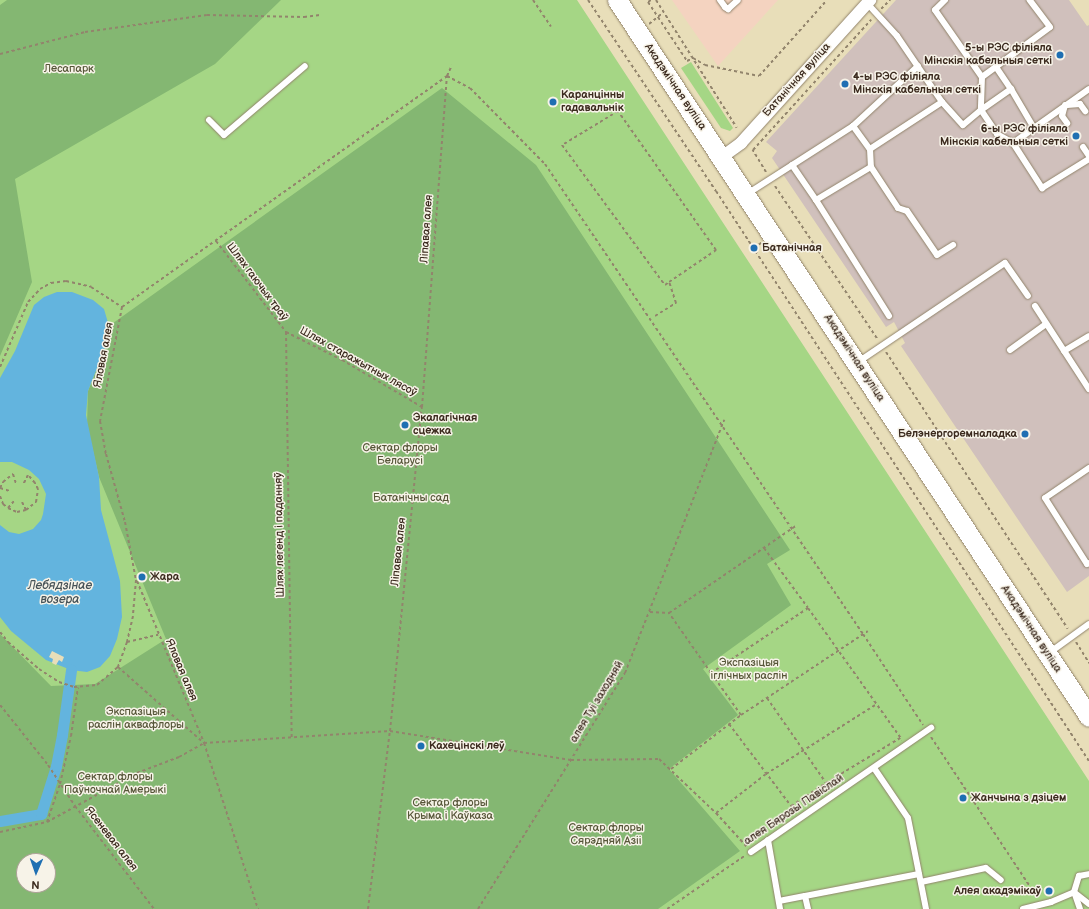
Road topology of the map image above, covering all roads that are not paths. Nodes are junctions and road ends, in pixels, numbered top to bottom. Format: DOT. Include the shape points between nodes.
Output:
graph roads {
  1 [pos="617,0"];
  2 [pos="720,0"];
  3 [pos="738,0"];
  4 [pos="944,0"];
  5 [pos="1030,0"];
  6 [pos="867,1"];
  7 [pos="305,66"];
  8 [pos="918,66"];
  9 [pos="996,67"];
  10 [pos="982,77"];
  11 [pos="1011,89"];
  12 [pos="1089,89"];
  13 [pos="942,102"];
  14 [pos="1065,105"];
  15 [pos="981,110"];
  16 [pos="1085,111"];
  17 [pos="209,120"];
  18 [pos="1067,123"];
  19 [pos="853,126"];
  20 [pos="1034,128"];
  21 [pos="1013,143"];
  22 [pos="1083,147"];
  23 [pos="870,149"];
  24 [pos="722,157"];
  25 [pos="1089,158"];
  26 [pos="792,165"];
  27 [pos="871,167"];
  28 [pos="747,194"];
  29 [pos="816,200"];
  30 [pos="953,245"];
  31 [pos="1028,296"];
  32 [pos="1034,306"];
  33 [pos="889,316"];
  34 [pos="1046,324"];
  35 [pos="1089,336"];
  36 [pos="1010,350"];
  37 [pos="1064,351"];
  38 [pos="856,363"];
  39 [pos="1089,388"];
  40 [pos="1089,468"];
  41 [pos="1089,563"];
  42 [pos="1089,624"];
  43 [pos="1048,654"];
  44 [pos="1089,717"];
  45 [pos="929,730"];
  46 [pos="874,768"];
  47 [pos="768,840"];
  48 [pos="751,852"];
  49 [pos="919,874"];
  50 [pos="1089,874"];
  51 [pos="1001,880"];
  52 [pos="921,882"];
  53 [pos="1074,892"];
  54 [pos="805,896"];
  55 [pos="779,900"];
  56 [pos="1089,904"];
  57 [pos="780,909"];
  58 [pos="808,909"];
  59 [pos="926,909"];
  60 [pos="1023,909"];
  61 [pos="1080,909"];
  1 -- 24 [label="main road, Акадэмічная вуліца"];
  2 -- 3 [label="lane" via="728,9"];
  4 -- 10 [label="lane" via="935,10"];
  5 -- 9 [label="lane" via="1050,26"];
  6 -- 8 [label="lane"];
  6 -- 24 [label="street, Батанічная вуліца" via="741,143"];
  7 -- 17 [label="lane" via="224,135"];
  8 -- 13 [label="lane"];
  8 -- 19 [label="lane"];
  9 -- 10 [label="lane"];
  9 -- 11 [label="lane"];
  10 -- 15 [label="lane"];
  11 -- 15 [label="lane"];
  11 -- 20 [label="lane"];
  12 -- 14 [label="lane"];
  13 -- 15 [label="lane" via="963,125"];
  13 -- 23 [label="lane"];
  14 -- 16 [label="lane" via="1080,104"];
  14 -- 18 [label="lane" via="1062,116"];
  14 -- 20 [label="lane"];
  15 -- 21 [label="lane" via="997,134"];
  19 -- 23 [label="lane"];
  19 -- 26 [label="lane"];
  20 -- 21 [label="lane"];
  21 -- 25 [label="lane" via="1042,188"];
  22 -- 25 [label="lane"];
  23 -- 27 [label="lane"];
  24 -- 28 [label="main road, Акадэмічная вуліца"];
  26 -- 28 [label="lane"];
  26 -- 29 [label="lane"];
  27 -- 29 [label="lane"];
  27 -- 30 [label="lane" via="898,208 907,211 937,256"];
  28 -- 38 [label="main road, Акадэмічная вуліца"];
  29 -- 33 [label="lane"];
  31 -- 38 [label="lane" via="1005,263"];
  32 -- 34 [label="lane"];
  34 -- 36 [label="lane"];
  34 -- 37 [label="lane"];
  35 -- 37 [label="lane"];
  37 -- 39 [label="lane"];
  38 -- 43 [label="main road, Акадэмічная вуліца"];
  40 -- 41 [label="lane" via="1045,498 1087,564"];
  42 -- 43 [label="lane"];
  43 -- 44 [label="main road, Акадэмічная вуліца"];
  45 -- 46 [label="lane, алея Бярозы Павіслай"];
  46 -- 47 [label="lane, алея Бярозы Павіслай"];
  46 -- 49 [label="lane" via="908,818"];
  47 -- 48 [label="lane, алея Бярозы Павіслай"];
  47 -- 55 [label="lane"];
  49 -- 52 [label="lane"];
  49 -- 54 [label="lane"];
  50 -- 53 [label="lane" via="1079,876"];
  51 -- 52 [label="lane" via="986,868"];
  52 -- 59 [label="lane"];
  53 -- 56 [label="lane"];
  53 -- 60 [label="lane" via="1042,905"];
  53 -- 61 [label="lane"];
  54 -- 55 [label="lane"];
  54 -- 58 [label="lane"];
  55 -- 57 [label="lane"];
}
